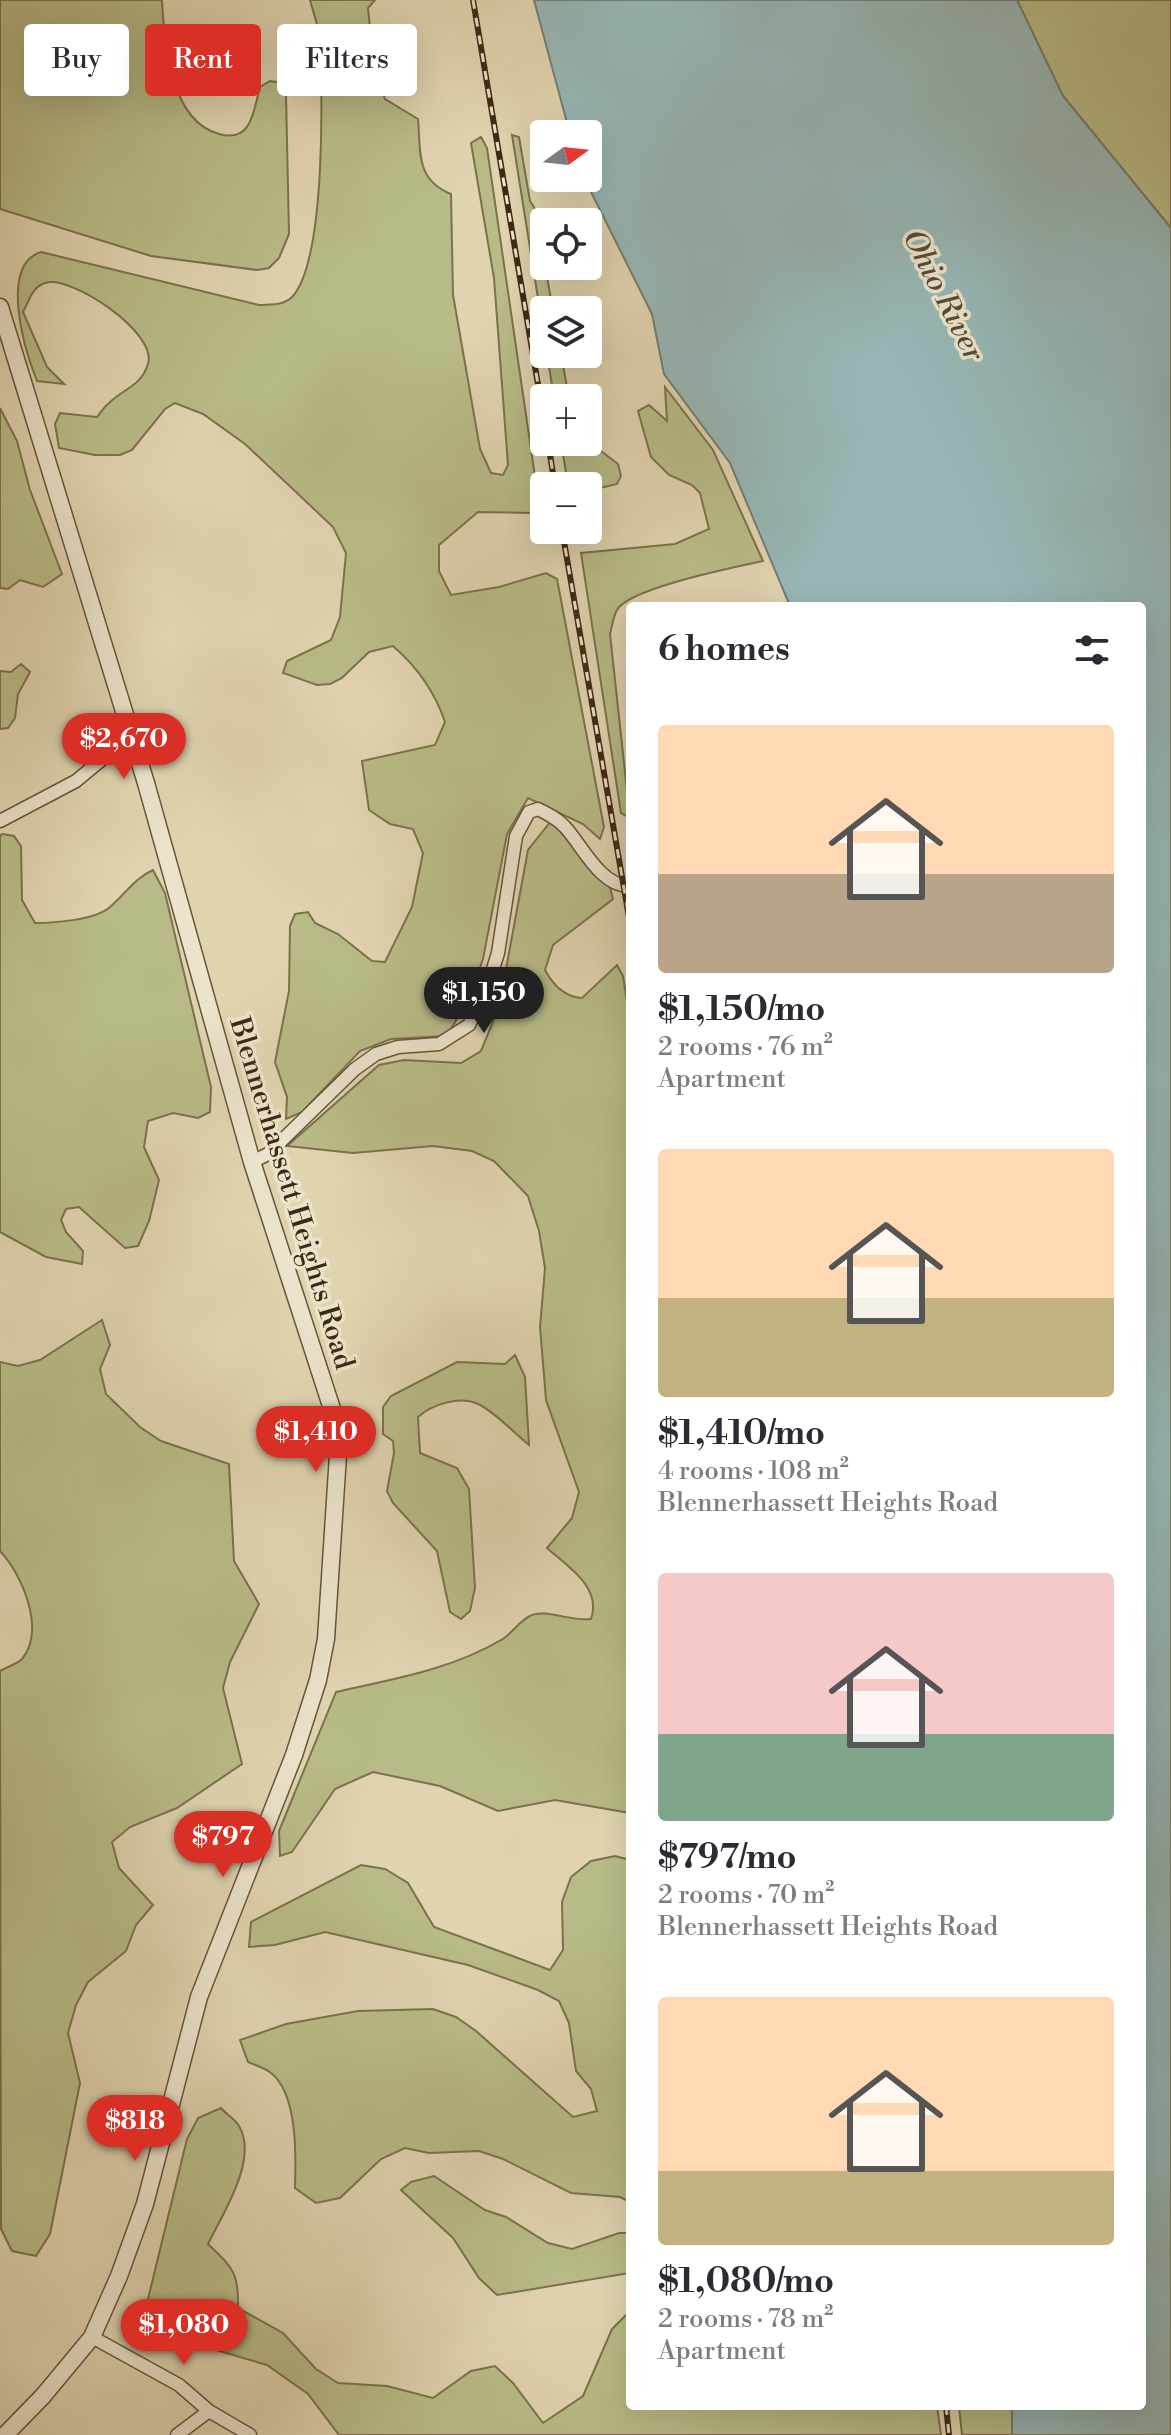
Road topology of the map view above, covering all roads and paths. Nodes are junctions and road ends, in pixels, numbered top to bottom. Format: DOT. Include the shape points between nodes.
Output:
graph roads {
  1 [pos="0,307"];
  2 [pos="130,736"];
  3 [pos="0,821"];
  4 [pos="626,886"];
  5 [pos="252,1162"];
  6 [pos="92,2337"];
  7 [pos="209,2411"];
  8 [pos="5,2435"];
  9 [pos="177,2435"];
  10 [pos="250,2435"];
  1 -- 2 [label="street, Blennerhassett Heights Road"];
  2 -- 3 [label="street" via="76,781"];
  2 -- 5 [label="street, Blennerhassett Heights Road"];
  4 -- 5 [label="street" via="594,864 563,825 538,809 529,812 516,836 498,953 469,1025 439,1044 376,1054 268,1154"];
  5 -- 6 [label="street, Blennerhassett Heights Road" via="337,1431 326,1639 294,1755 199,1997 145,2204"];
  6 -- 7 [label="street" via="179,2385"];
  6 -- 8 [label="street, Blennerhassett Heights Road"];
  7 -- 9 [label="street"];
  7 -- 10 [label="street"];
}
